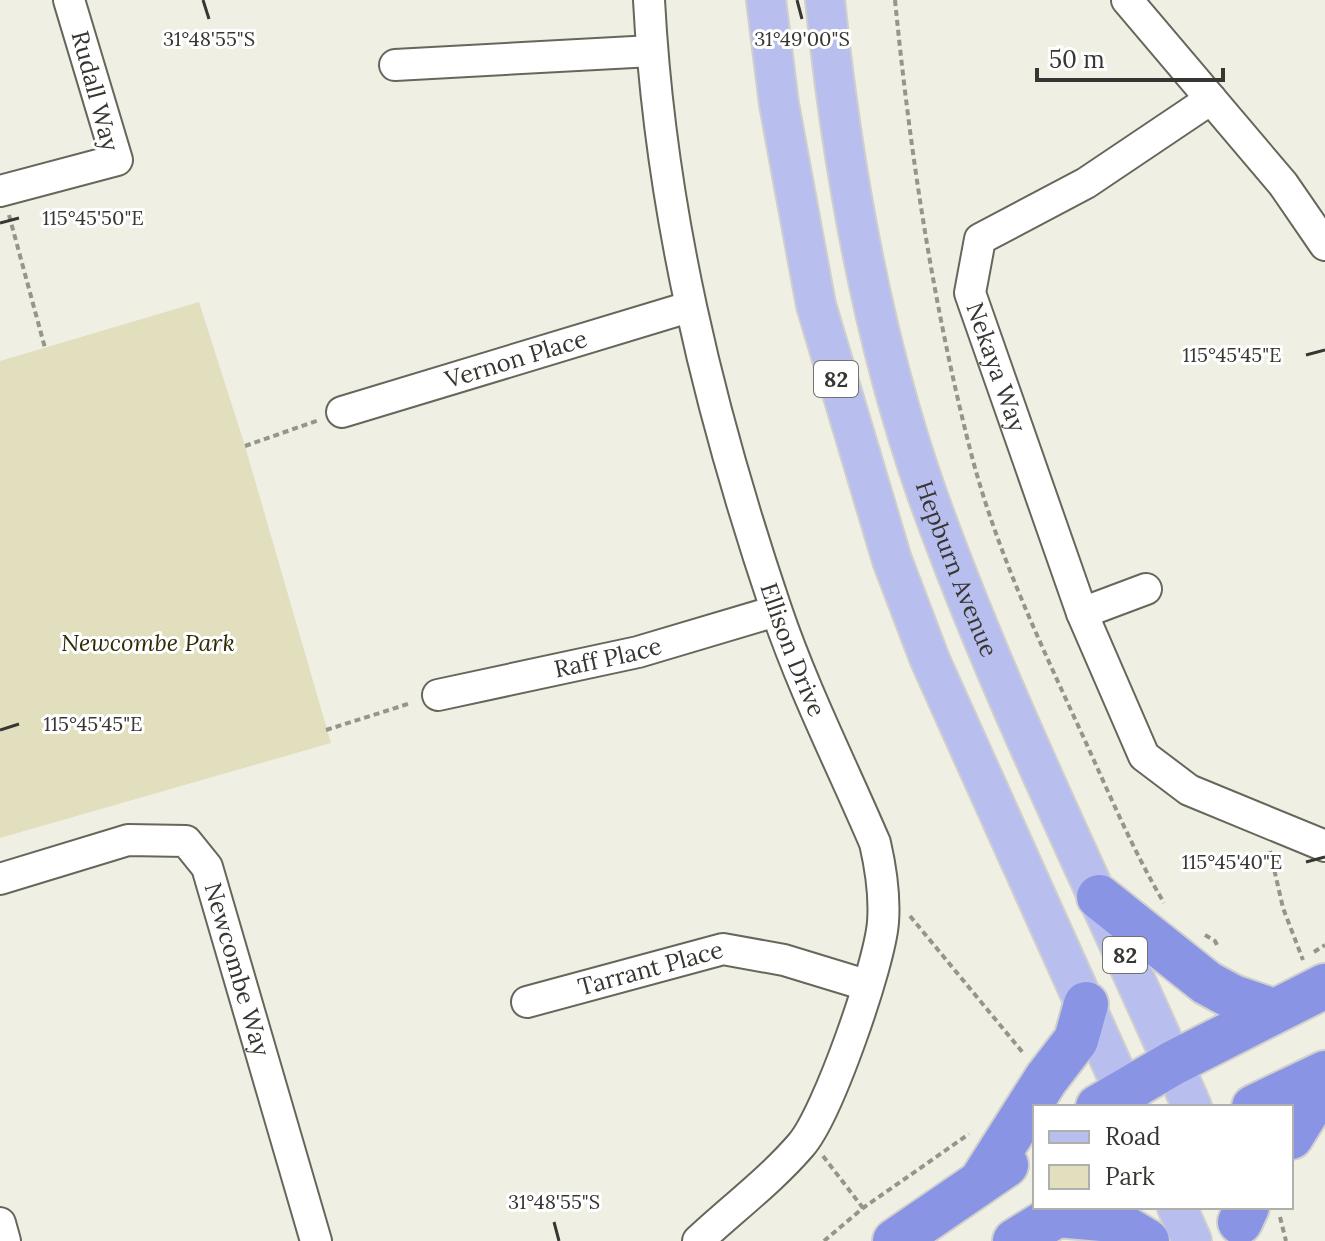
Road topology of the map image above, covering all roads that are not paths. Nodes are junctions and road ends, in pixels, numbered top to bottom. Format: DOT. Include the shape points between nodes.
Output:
graph roads {
  1 [pos="69,0"];
  2 [pos="649,0"];
  3 [pos="766,0"];
  4 [pos="825,0"];
  5 [pos="1127,0"];
  6 [pos="652,51"];
  7 [pos="395,65"];
  8 [pos="1211,99"];
  9 [pos="1,190"];
  10 [pos="1325,245"];
  11 [pos="689,307"];
  12 [pos="342,412"];
  13 [pos="1146,589"];
  14 [pos="776,611"];
  15 [pos="1082,613"];
  16 [pos="438,695"];
  17 [pos="1325,846"];
  18 [pos="0,879"];
  19 [pos="1099,897"];
  20 [pos="1314,973"];
  21 [pos="866,985"];
  22 [pos="527,1002"];
  23 [pos="1086,1004"];
  24 [pos="1274,1011"];
  25 [pos="1173,1063"];
  26 [pos="1325,1073"];
  27 [pos="1325,1082"];
  28 [pos="1118,1102"];
  29 [pos="1191,1105"];
  30 [pos="1258,1105"];
  31 [pos="1293,1134"];
  32 [pos="1033,1148"];
  33 [pos="982,1180"];
  34 [pos="1178,1209"];
  35 [pos="1064,1211"];
  36 [pos="0,1223"];
  37 [pos="5,1241"];
  38 [pos="316,1241"];
  39 [pos="698,1241"];
  40 [pos="895,1241"];
  41 [pos="1015,1241"];
  42 [pos="1147,1241"];
  43 [pos="1192,1241"];
  1 -- 9 [label="street, Rudall Way" via="117,160"];
  2 -- 6 [label="street, Ellison Drive"];
  3 -- 23 [label="main road, 82" via="816,305 892,560 930,660"];
  4 -- 19 [label="main road, Hepburn Avenue / 82" via="848,175 872,294 925,488 985,647"];
  5 -- 8 [label="street"];
  6 -- 7 [label="street"];
  6 -- 11 [label="street, Ellison Drive" via="665,169"];
  8 -- 10 [label="street" via="1283,184"];
  8 -- 15 [label="street, Nekaya Way" via="1086,183 980,239 970,293"];
  11 -- 12 [label="street, Vernon Place"];
  11 -- 14 [label="street, Ellison Drive"];
  13 -- 15 [label="street"];
  14 -- 16 [label="street, Raff Place" via="638,652"];
  14 -- 21 [label="street, Ellison Drive" via="875,843 883,924"];
  15 -- 17 [label="street, Nekaya Way" via="1144,756 1189,790"];
  18 -- 38 [label="street, Newcombe Way" via="128,840 186,841 207,867"];
  19 -- 24 [label="highway" via="1207,983"];
  19 -- 25 [label="main road, Hepburn Avenue / 82"];
  20 -- 24 [label="highway"];
  21 -- 22 [label="street, Tarrant Place" via="784,960 723,949"];
  21 -- 39 [label="street, Ellison Drive" via="818,1121 801,1145"];
  23 -- 28 [label="main road, 82"];
  23 -- 33 [label="highway" via="1076,1040"];
  24 -- 25 [label="highway"];
  25 -- 28 [label="highway"];
  25 -- 29 [label="main road, Hepburn Avenue / 82"];
  26 -- 30 [label="highway"];
  27 -- 31 [label="highway"];
  32 -- 33 [label="highway"];
  33 -- 40 [label="highway"];
  34 -- 43 [label="main road"];
  35 -- 41 [label="highway"];
  35 -- 42 [label="highway" via="1112,1220"];
  36 -- 37 [label="street"];
}
